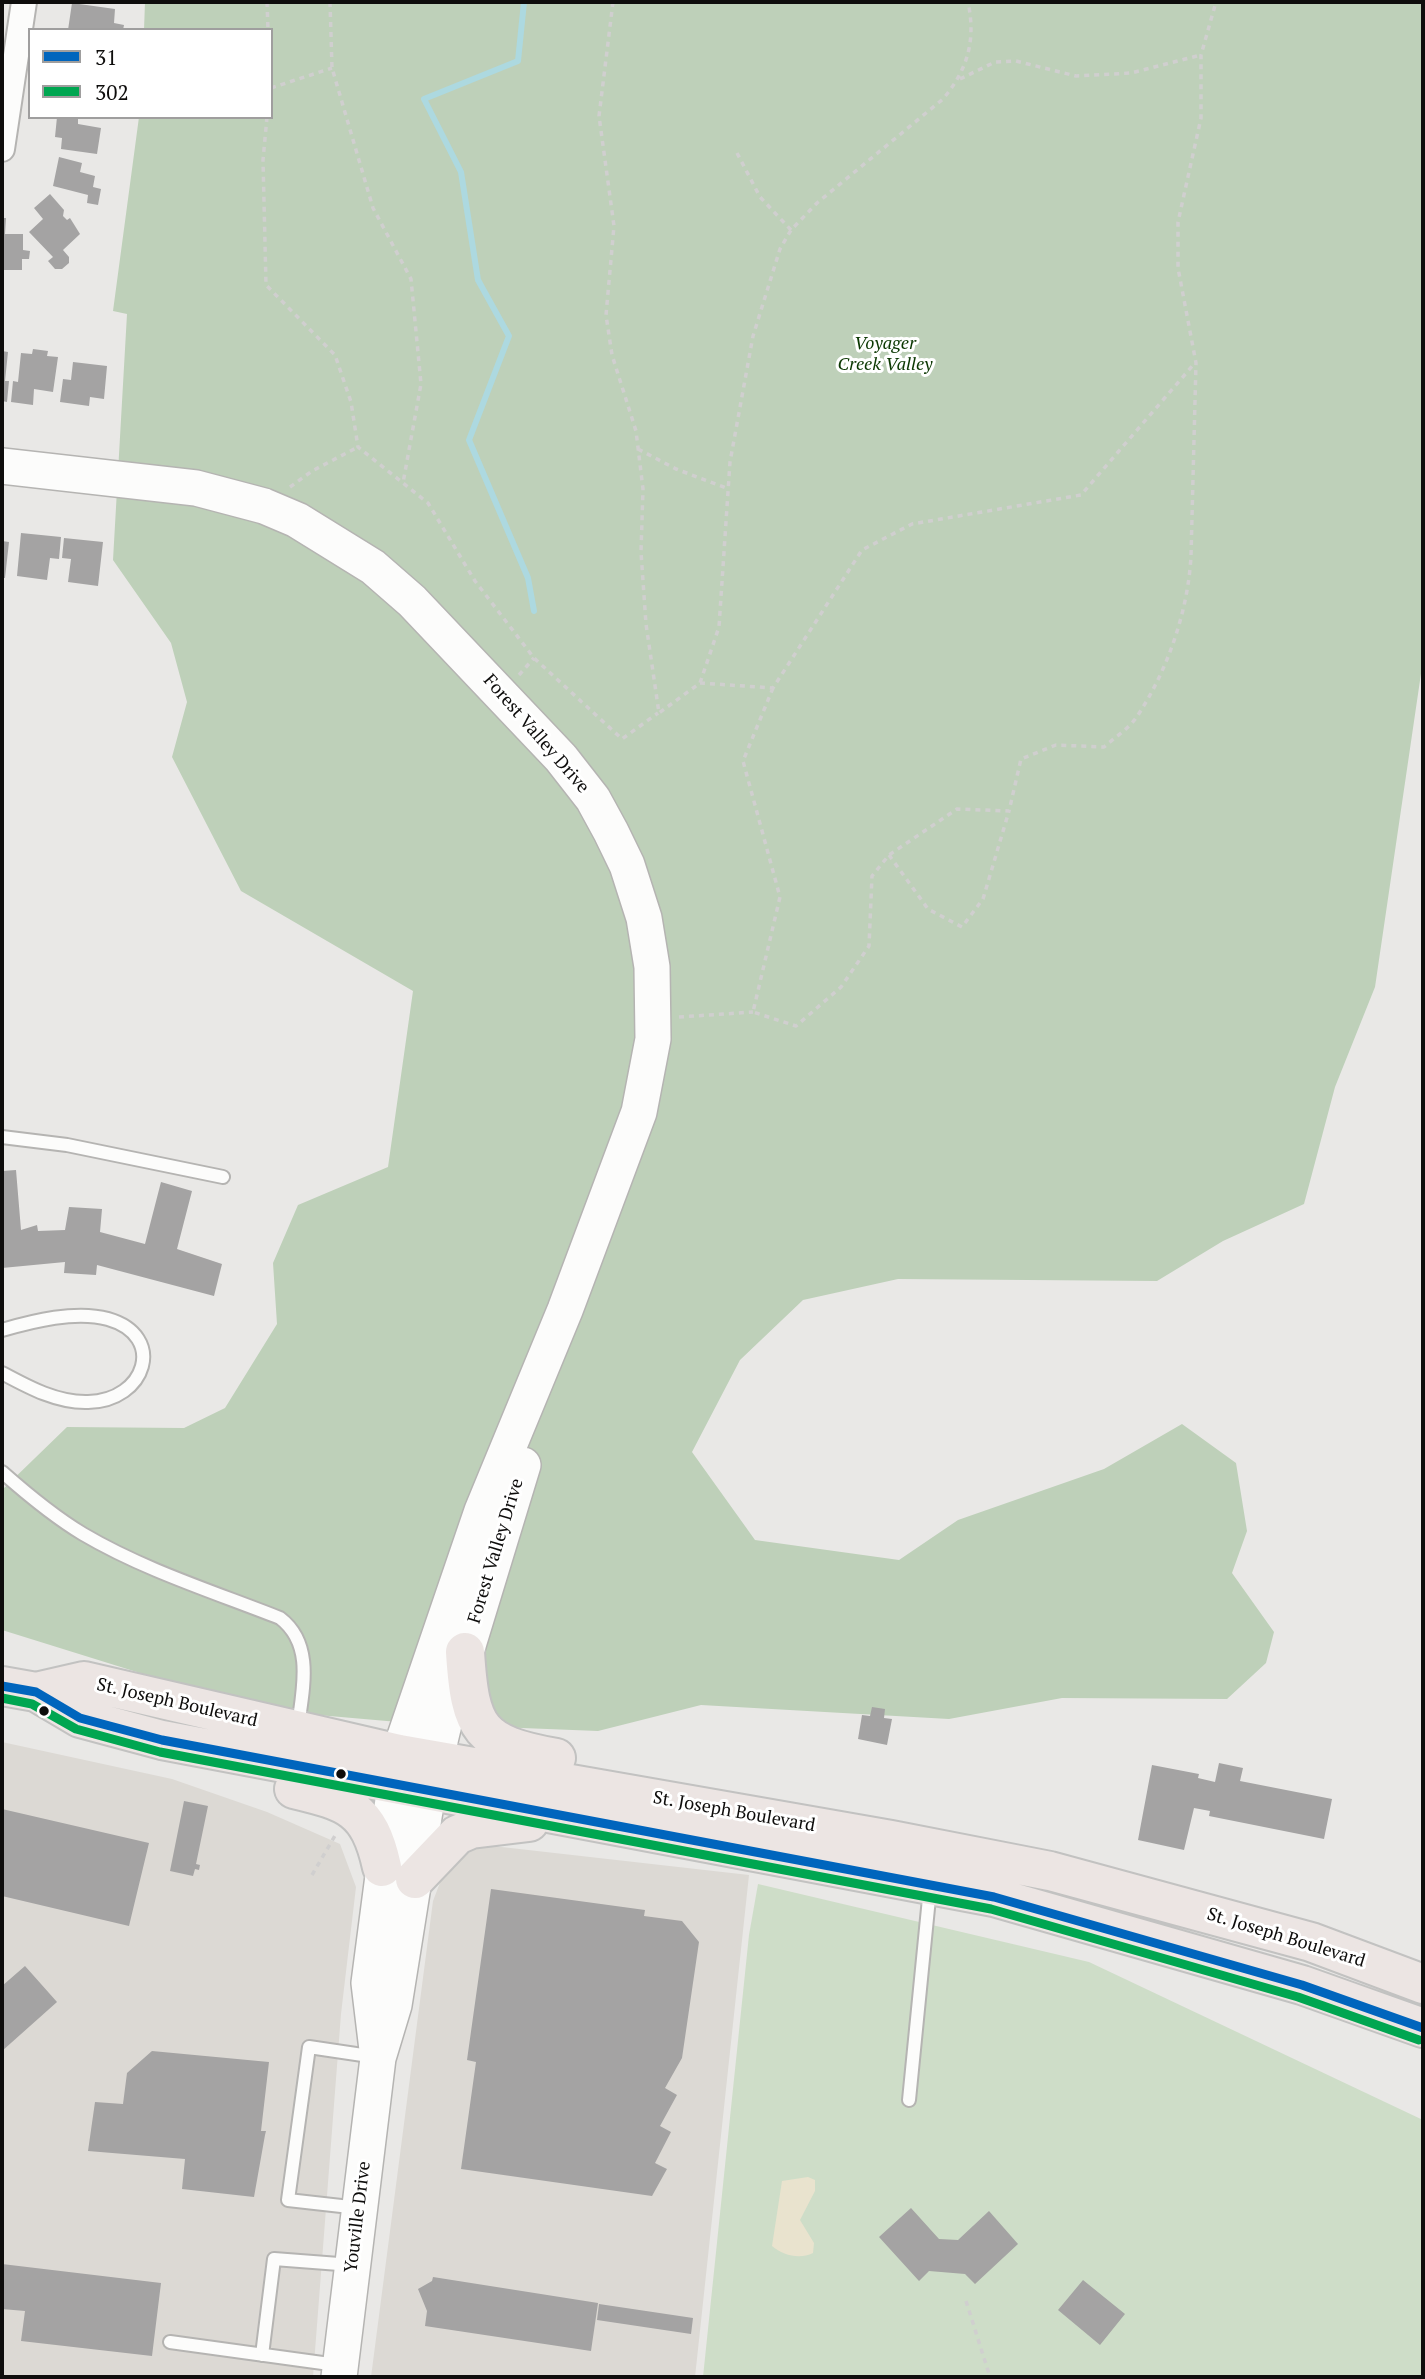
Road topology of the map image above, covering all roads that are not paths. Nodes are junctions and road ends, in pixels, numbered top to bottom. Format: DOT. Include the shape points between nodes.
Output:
graph roads {
  1 [pos="24,2"];
  2 [pos="2,149"];
  3 [pos="2,466"];
  4 [pos="2,1137"];
  5 [pos="223,1177"];
  6 [pos="565,1310"];
  7 [pos="2,1330"];
  8 [pos="2,1373"];
  9 [pos="2,1472"];
  10 [pos="465,1652"];
  11 [pos="19,1689"];
  12 [pos="297,1731"];
  13 [pos="162,1740"];
  14 [pos="414,1773"];
  15 [pos="573,1817"];
  16 [pos="1050,1871"];
  17 [pos="399,1873"];
  18 [pos="930,1884"];
  19 [pos="1307,1964"];
  20 [pos="1423,1984"];
  21 [pos="1423,2028"];
  22 [pos="378,2058"];
  23 [pos="909,2100"];
  24 [pos="360,2208"];
  25 [pos="353,2265"];
  26 [pos="170,2342"];
  27 [pos="262,2355"];
  28 [pos="340,2372"];
  1 -- 2 [label="street"];
  3 -- 6 [label="street, Forest Valley Drive" via="196,488 264,506 329,538 373,567 412,601 561,758 593,799 627,865 644,918 653,1014 650,1064 639,1112"];
  4 -- 5 [label="lane" via="67,1145"];
  6 -- 10 [label="street, Forest Valley Drive" via="542,1403"];
  6 -- 14 [label="street, Forest Valley Drive" via="482,1511"];
  7 -- 8 [label="lane" via="95,1316 127,1329 143,1352 136,1381 123,1394 107,1400 69,1401"];
  9 -- 12 [label="lane" via="38,1504 83,1534 148,1567 280,1618 293,1628 300,1640 303,1668"];
  10 -- 14 [label="street, Forest Valley Drive"];
  10 -- 16 [label="main road" via="474,1717 480,1728 515,1751 1005,1844"];
  11 -- 12 [label="main road, St. Joseph Boulevard" via="85,1681"];
  11 -- 13 [label="main road, St. Joseph Boulevard" via="80,1718"];
  12 -- 14 [label="main road, St. Joseph Boulevard"];
  13 -- 14 [label="main road, St. Joseph Boulevard"];
  13 -- 17 [label="main road" via="198,1764 338,1800 360,1816"];
  14 -- 15 [label="main road, St. Joseph Boulevard"];
  14 -- 16 [label="main road, St. Joseph Boulevard"];
  14 -- 17 [label="street, Youville Drive"];
  15 -- 17 [label="main road" via="471,1829"];
  15 -- 18 [label="main road, St. Joseph Boulevard"];
  16 -- 19 [label="main road, St. Joseph Boulevard"];
  17 -- 22 [label="street, Youville Drive" via="369,1983"];
  18 -- 19 [label="main road, St. Joseph Boulevard"];
  18 -- 23 [label="lane"];
  19 -- 20 [label="main road, St. Joseph Boulevard"];
  19 -- 21 [label="main road, St. Joseph Boulevard"];
  22 -- 24 [label="street, Youville Drive"];
  22 -- 24 [label="lane" via="309,2047 288,2200"];
  24 -- 25 [label="street, Youville Drive"];
  25 -- 27 [label="lane" via="274,2259"];
  25 -- 28 [label="street, Youville Drive"];
  26 -- 27 [label="lane"];
  27 -- 28 [label="lane"];
}
